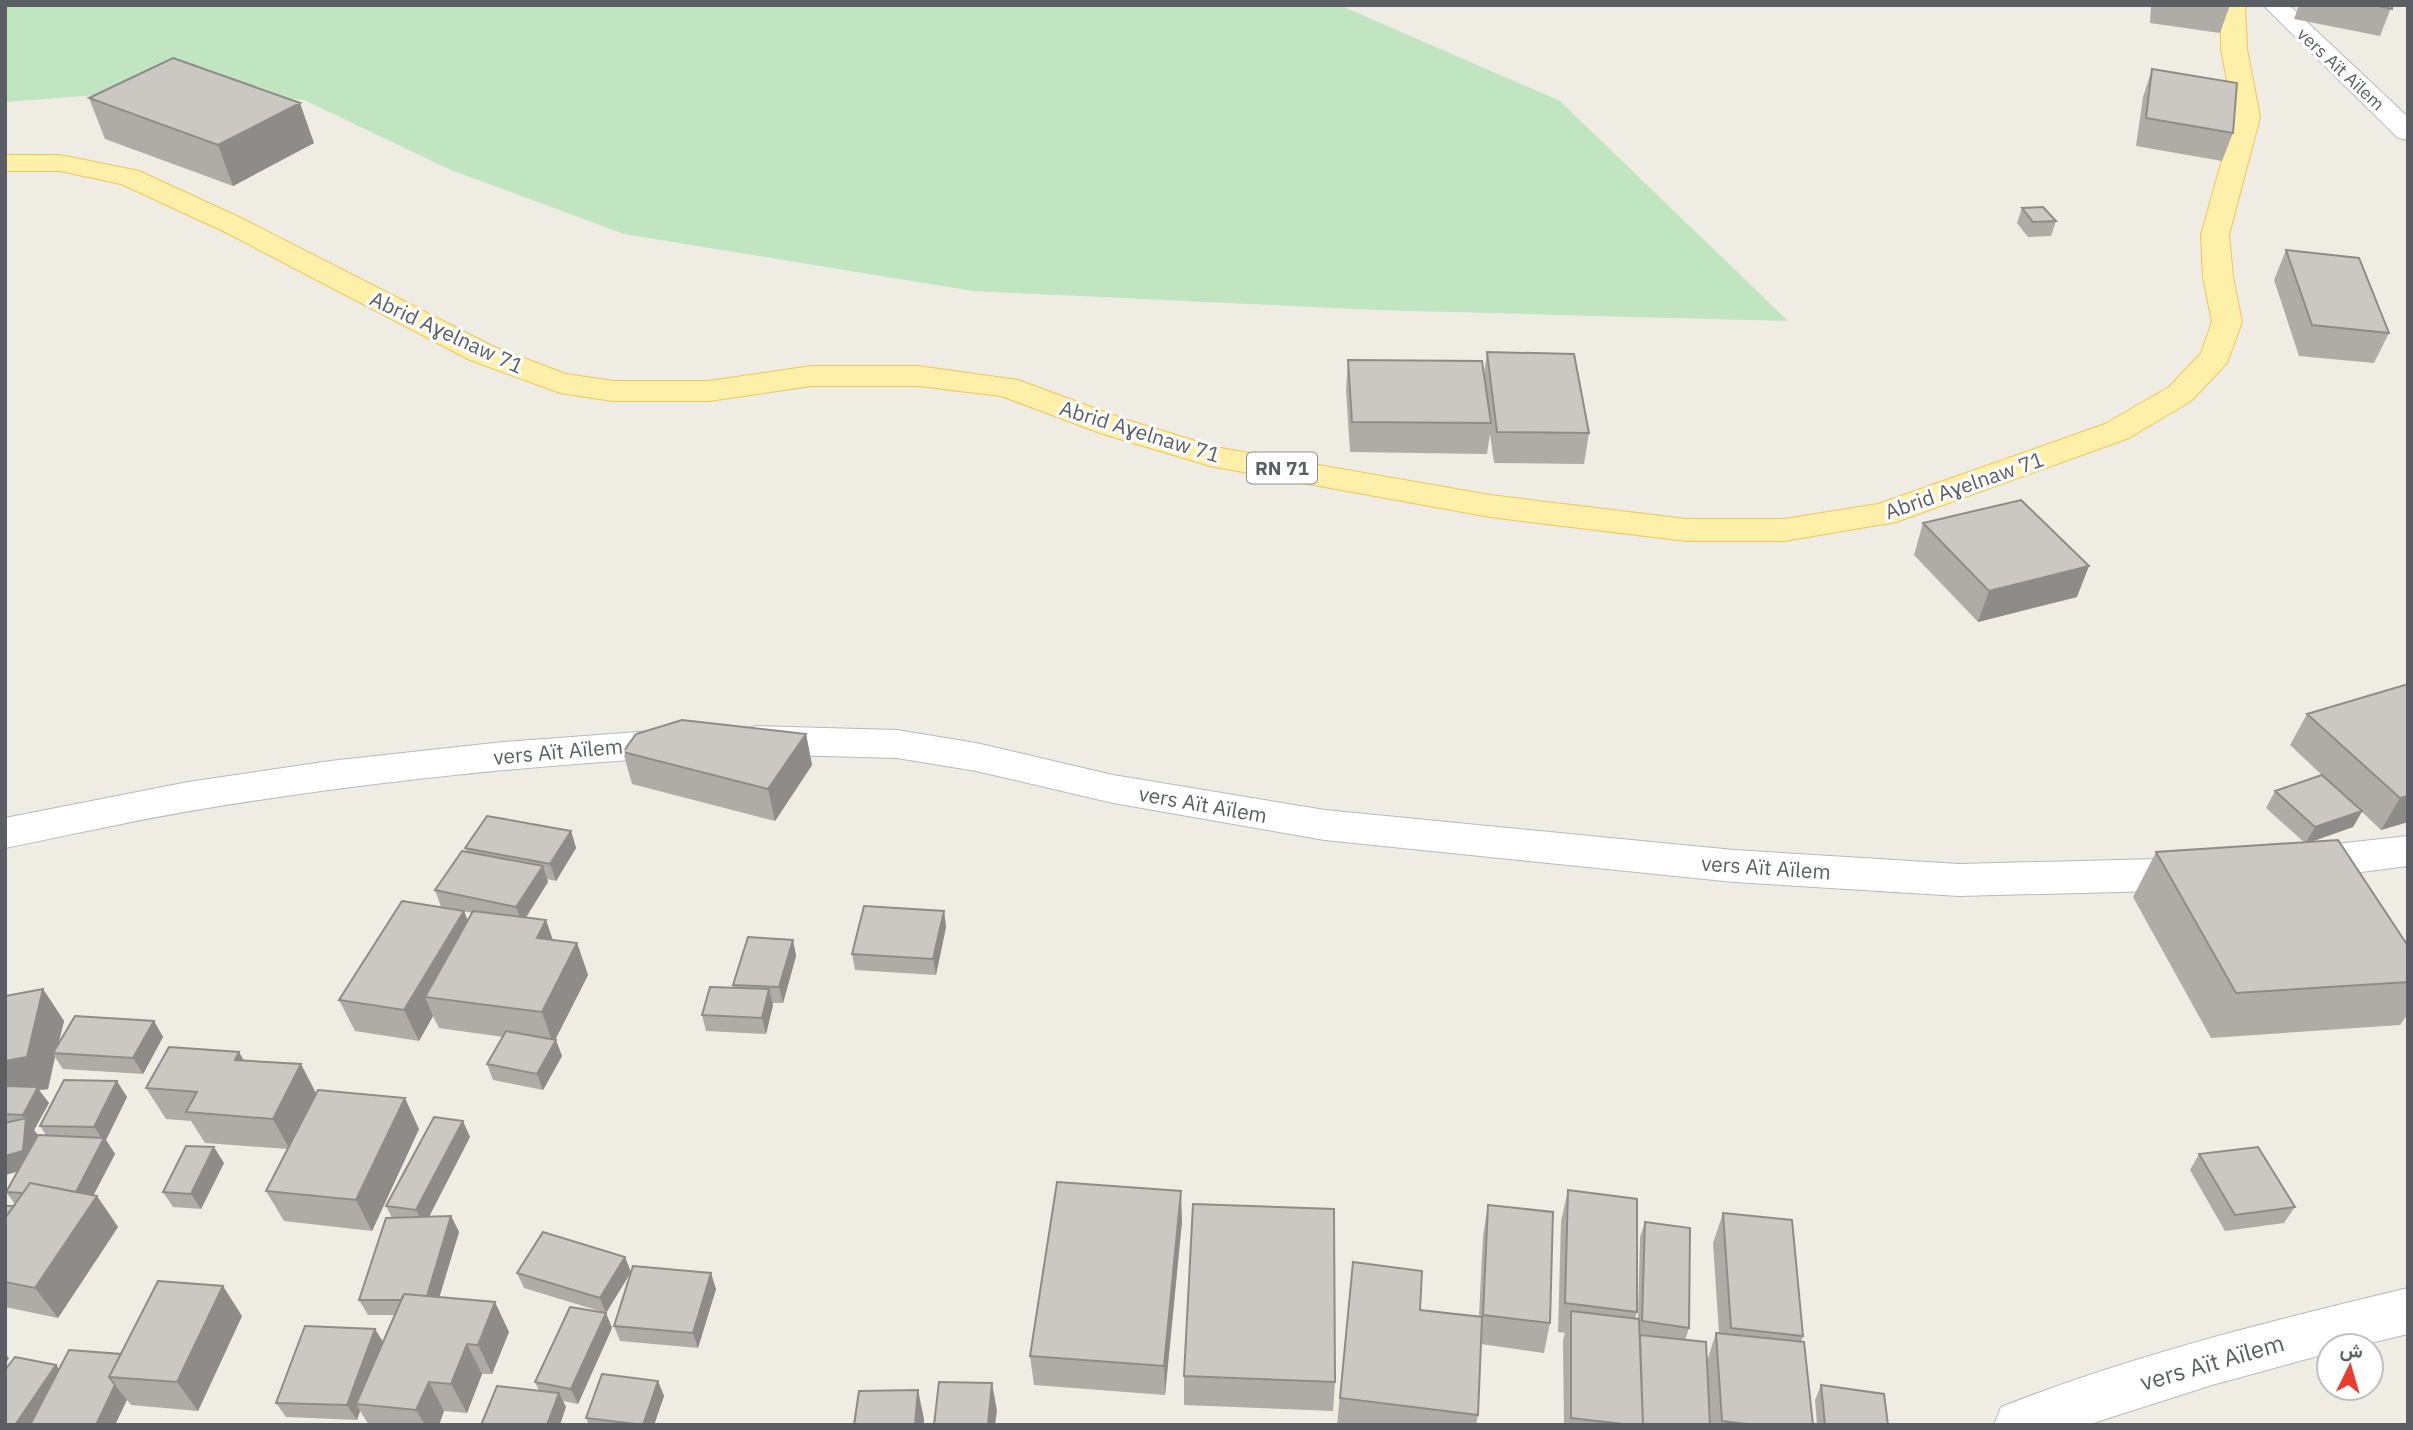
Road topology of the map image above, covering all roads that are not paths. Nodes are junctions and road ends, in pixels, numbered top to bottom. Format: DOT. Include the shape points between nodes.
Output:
graph roads {
  1 [pos="2233,5"];
  2 [pos="2275,5"];
  3 [pos="2408,132"];
  4 [pos="5,163"];
  5 [pos="5,833"];
  6 [pos="2408,851"];
  7 [pos="2408,1311"];
  8 [pos="2020,1425"];
  1 -- 4 [label="main road, Abrid Aɣelnaw 71 / RN 71" via="2234,49 2247,117 2215,235 2227,322 2216,356 2180,394 2117,431 1884,514 1784,530 1686,530 1477,503 1210,456 1007,387 918,376 811,376 709,391 613,391 560,383 481,353 233,225 129,177 60,163"];
  2 -- 3 [label="street, vers Aït Aïlem"];
  5 -- 6 [label="street, vers Aït Aïlem" via="211,793 397,766 582,748 746,740 897,744 1113,789 1325,825 1734,866 1959,880 2170,876"];
  7 -- 8 [label="street, vers Aït Aïlem" via="2301,1336 2104,1393"];
}
